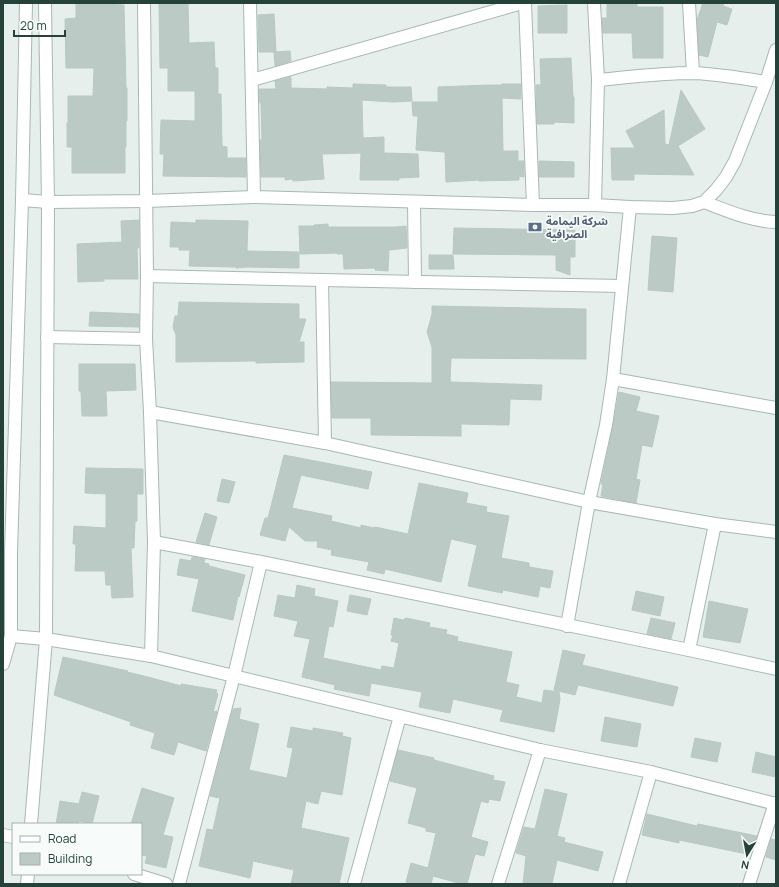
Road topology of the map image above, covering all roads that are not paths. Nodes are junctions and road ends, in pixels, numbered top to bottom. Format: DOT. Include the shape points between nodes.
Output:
graph roads {
  1 [pos="26,3"];
  2 [pos="45,3"];
  3 [pos="144,3"];
  4 [pos="250,3"];
  5 [pos="522,3"];
  6 [pos="525,3"];
  7 [pos="594,3"];
  8 [pos="689,3"];
  9 [pos="776,50"];
  10 [pos="693,73"];
  11 [pos="252,80"];
  12 [pos="598,80"];
  13 [pos="766,82"];
  14 [pos="254,197"];
  15 [pos="22,200"];
  16 [pos="146,201"];
  17 [pos="48,202"];
  18 [pos="414,202"];
  19 [pos="704,202"];
  20 [pos="533,205"];
  21 [pos="595,205"];
  22 [pos="630,208"];
  23 [pos="776,222"];
  24 [pos="147,276"];
  25 [pos="322,280"];
  26 [pos="415,282"];
  27 [pos="622,286"];
  28 [pos="48,337"];
  29 [pos="146,339"];
  30 [pos="613,379"];
  31 [pos="776,408"];
  32 [pos="150,412"];
  33 [pos="325,443"];
  34 [pos="589,502"];
  35 [pos="714,524"];
  36 [pos="776,532"];
  37 [pos="154,542"];
  38 [pos="261,562"];
  39 [pos="567,626"];
  40 [pos="11,636"];
  41 [pos="46,639"];
  42 [pos="689,650"];
  43 [pos="151,656"];
  44 [pos="3,664"];
  45 [pos="776,670"];
  46 [pos="234,676"];
  47 [pos="400,716"];
  48 [pos="540,750"];
  49 [pos="651,772"];
  50 [pos="775,803"];
  51 [pos="31,823"];
  52 [pos="137,875"];
  53 [pos="166,884"];
  54 [pos="179,884"];
  55 [pos="354,884"];
  56 [pos="498,884"];
  57 [pos="619,884"];
  58 [pos="749,884"];
  1 -- 15 [label="street"];
  2 -- 17 [label="street"];
  3 -- 16 [label="street"];
  4 -- 11 [label="street"];
  5 -- 11 [label="street"];
  6 -- 20 [label="street"];
  7 -- 12 [label="street"];
  8 -- 10 [label="street"];
  9 -- 13 [label="street"];
  10 -- 12 [label="street"];
  10 -- 13 [label="street"];
  11 -- 14 [label="street"];
  12 -- 21 [label="street"];
  13 -- 19 [label="street" via="735,160 726,177"];
  14 -- 16 [label="street"];
  14 -- 18 [label="street"];
  15 -- 17 [label="street"];
  15 -- 40 [label="street" via="11,552"];
  16 -- 17 [label="street"];
  16 -- 24 [label="street"];
  17 -- 28 [label="street"];
  18 -- 20 [label="street"];
  18 -- 26 [label="street"];
  19 -- 22 [label="street" via="673,208"];
  19 -- 23 [label="street" via="754,220"];
  20 -- 21 [label="street"];
  21 -- 22 [label="street"];
  22 -- 27 [label="street"];
  24 -- 25 [label="street"];
  24 -- 29 [label="street"];
  25 -- 26 [label="street"];
  25 -- 33 [label="street"];
  26 -- 27 [label="street"];
  27 -- 30 [label="street"];
  28 -- 29 [label="street"];
  28 -- 41 [label="street"];
  29 -- 32 [label="street"];
  30 -- 31 [label="street"];
  30 -- 34 [label="street"];
  32 -- 33 [label="street"];
  32 -- 37 [label="street"];
  33 -- 34 [label="street"];
  34 -- 35 [label="street"];
  34 -- 39 [label="street"];
  35 -- 36 [label="street"];
  35 -- 42 [label="street"];
  37 -- 38 [label="street"];
  37 -- 43 [label="street"];
  38 -- 39 [label="street"];
  38 -- 46 [label="street"];
  39 -- 42 [label="street"];
  40 -- 41 [label="street"];
  40 -- 44 [label="street"];
  41 -- 43 [label="street"];
  41 -- 51 [label="street"];
  42 -- 45 [label="street"];
  43 -- 46 [label="street"];
  46 -- 47 [label="street"];
  46 -- 54 [label="street"];
  47 -- 48 [label="street"];
  47 -- 55 [label="street"];
  48 -- 49 [label="street"];
  48 -- 56 [label="street"];
  49 -- 50 [label="street"];
  49 -- 57 [label="street"];
  50 -- 58 [label="street"];
  52 -- 53 [label="street"];
}
